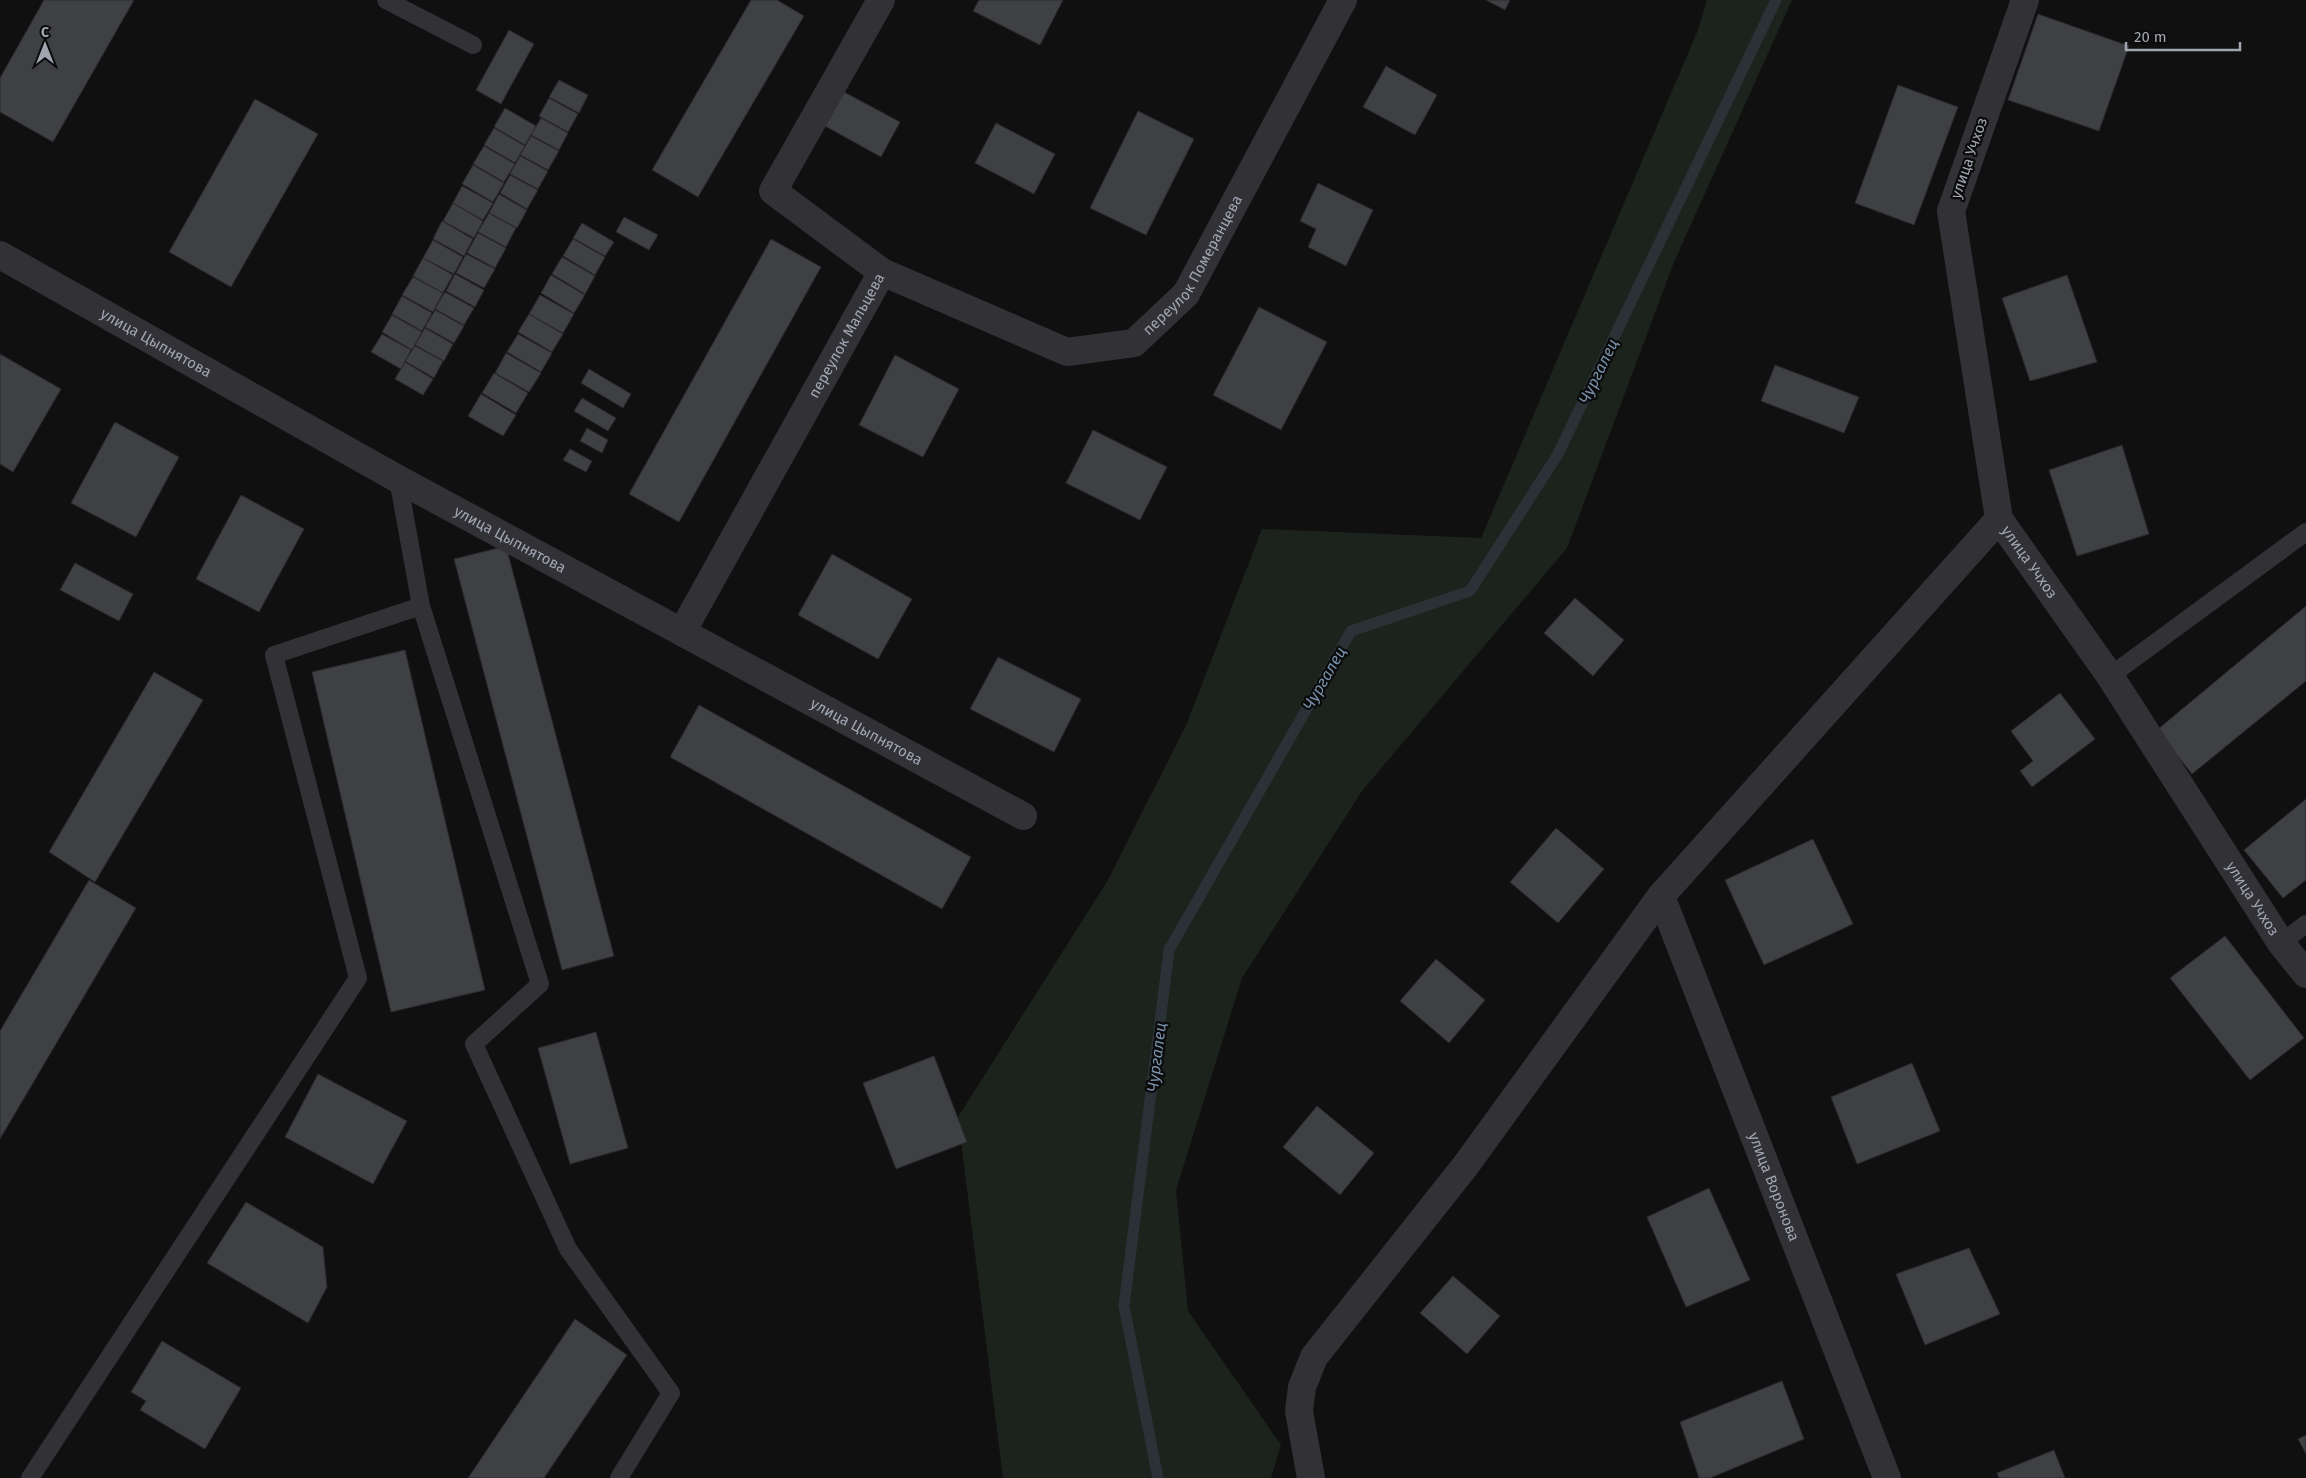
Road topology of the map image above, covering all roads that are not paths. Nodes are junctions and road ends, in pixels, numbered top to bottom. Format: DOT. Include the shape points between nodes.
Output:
graph roads {
  1 [pos="386,0"];
  2 [pos="881,0"];
  3 [pos="1343,0"];
  4 [pos="2025,0"];
  5 [pos="473,45"];
  6 [pos="0,255"];
  7 [pos="882,272"];
  8 [pos="398,479"];
  9 [pos="1999,519"];
  10 [pos="2306,532"];
  11 [pos="421,606"];
  12 [pos="682,632"];
  13 [pos="2110,676"];
  14 [pos="1023,816"];
  15 [pos="1661,896"];
  16 [pos="2306,924"];
  17 [pos="2281,943"];
  18 [pos="2306,974"];
  19 [pos="30,1478"];
  20 [pos="619,1478"];
  21 [pos="1311,1478"];
  22 [pos="1887,1478"];
  1 -- 5 [label="lane"];
  2 -- 7 [label="street, переулок Мальцева" via="773,191"];
  3 -- 7 [label="street, переулок Померанцева" via="1186,294 1134,343 1067,352"];
  4 -- 9 [label="street, улица Учхоз" via="1951,211"];
  6 -- 8 [label="street, улица Цыпнятова"];
  7 -- 12 [label="street, переулок Мальцева"];
  8 -- 11 [label="lane"];
  8 -- 12 [label="street, улица Цыпнятова"];
  9 -- 13 [label="street, улица Учхоз"];
  9 -- 15 [label="street"];
  10 -- 13 [label="lane"];
  11 -- 19 [label="lane" via="274,655 358,978"];
  11 -- 20 [label="lane" via="540,984 474,1044 568,1249 671,1393"];
  12 -- 14 [label="street, улица Цыпнятова"];
  13 -- 17 [label="street, улица Учхоз"];
  15 -- 21 [label="street" via="1466,1165 1314,1357 1302,1387 1299,1411"];
  15 -- 22 [label="street, улица Воронова"];
  16 -- 17 [label="lane"];
  17 -- 18 [label="street, улица Учхоз"];
}
